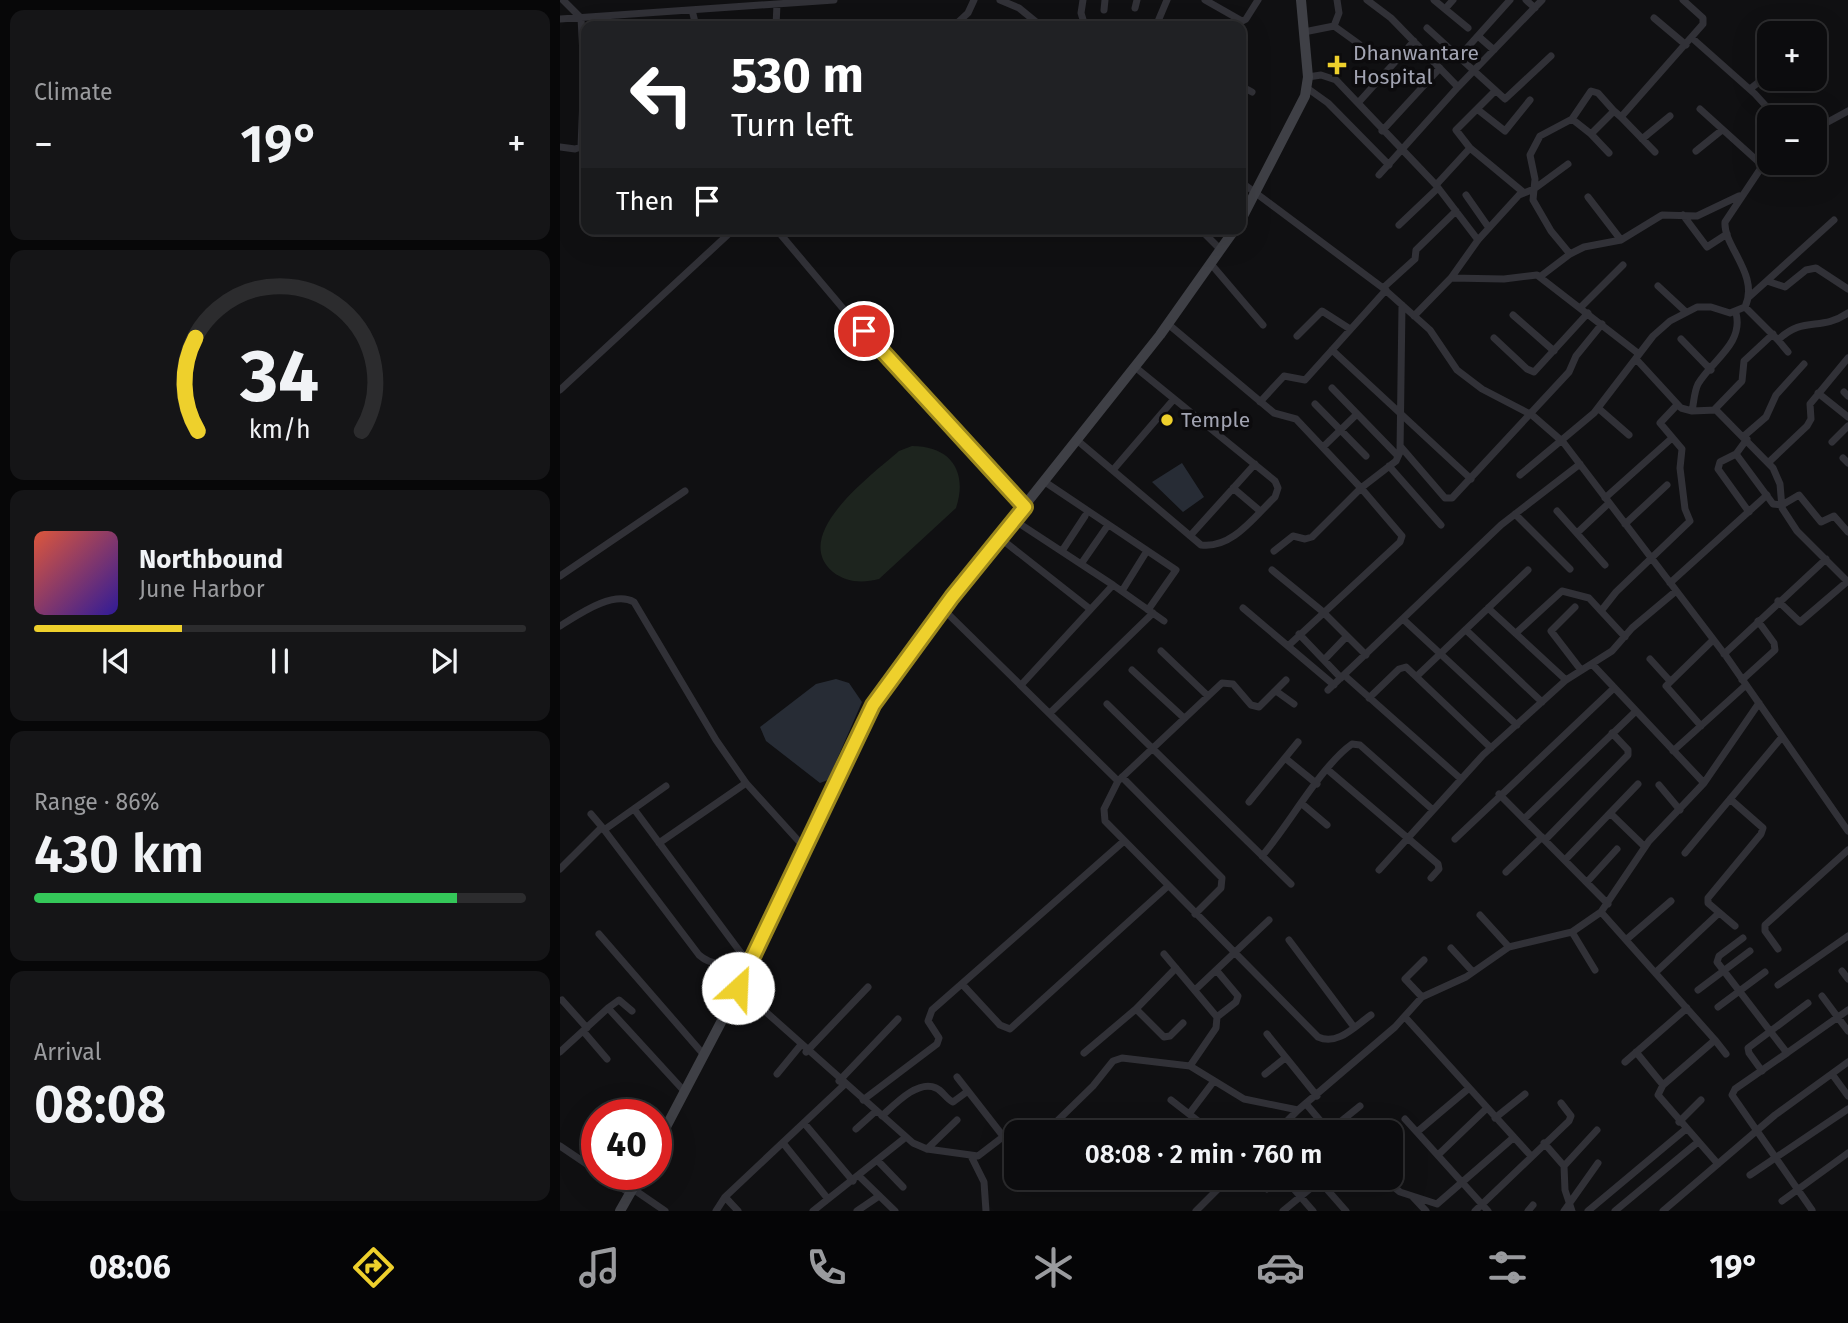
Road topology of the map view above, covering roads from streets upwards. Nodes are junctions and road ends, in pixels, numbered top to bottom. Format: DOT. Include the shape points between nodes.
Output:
graph roads {
  1 [pos="563,0"];
  2 [pos="834,0"];
  3 [pos="974,0"];
  4 [pos="1000,0"];
  5 [pos="1083,0"];
  6 [pos="1105,0"];
  7 [pos="1167,0"];
  8 [pos="1258,0"];
  9 [pos="1301,0"];
  10 [pos="1338,0"];
  11 [pos="1367,0"];
  12 [pos="1434,0"];
  13 [pos="1454,0"];
  14 [pos="1510,0"];
  15 [pos="1526,0"];
  16 [pos="1542,0"];
  17 [pos="1683,0"];
  18 [pos="794,1"];
  19 [pos="1208,1"];
  20 [pos="777,4"];
  21 [pos="1535,8"];
  22 [pos="1445,9"];
  23 [pos="692,10"];
  24 [pos="1104,10"];
  25 [pos="580,18"];
  26 [pos="1654,18"];
  27 [pos="560,19"];
  28 [pos="695,21"];
  29 [pos="776,21"];
  30 [pos="959,21"];
  31 [pos="1035,21"];
  32 [pos="1084,21"];
  33 [pos="1158,21"];
  34 [pos="1335,26"];
  35 [pos="1427,28"];
  36 [pos="1468,28"];
  37 [pos="1304,32"];
  38 [pos="1478,36"];
  39 [pos="1414,41"];
  40 [pos="1689,41"];
  41 [pos="1359,44"];
  42 [pos="1494,50"];
  43 [pos="1551,55"];
  44 [pos="1458,58"];
  45 [pos="1440,68"];
  46 [pos="1473,72"];
  47 [pos="581,80"];
  48 [pos="1308,83"];
  49 [pos="1757,83"];
  50 [pos="1458,87"];
  51 [pos="1246,89"];
  52 [pos="1750,89"];
  53 [pos="1495,91"];
  54 [pos="1252,92"];
  55 [pos="1530,100"];
  56 [pos="1358,103"];
  57 [pos="1765,105"];
  58 [pos="1700,109"];
  59 [pos="1476,110"];
  60 [pos="1614,111"];
  61 [pos="1848,111"];
  62 [pos="1670,116"];
  63 [pos="1621,117"];
  64 [pos="1573,119"];
  65 [pos="1827,123"];
  66 [pos="1723,130"];
  67 [pos="1382,131"];
  68 [pos="1591,134"];
  69 [pos="1642,139"];
  70 [pos="581,144"];
  71 [pos="560,147"];
  72 [pos="1470,148"];
  73 [pos="1402,150"];
  74 [pos="1696,151"];
  75 [pos="1655,152"];
  76 [pos="1609,153"];
  77 [pos="1757,161"];
  78 [pos="1568,164"];
  79 [pos="1389,165"];
  80 [pos="1757,172"];
  81 [pos="1380,175"];
  82 [pos="1246,186"];
  83 [pos="1437,187"];
  84 [pos="1534,189"];
  85 [pos="1523,192"];
  86 [pos="1256,195"];
  87 [pos="1466,195"];
  88 [pos="1740,196"];
  89 [pos="1588,197"];
  90 [pos="1456,211"];
  91 [pos="1246,212"];
  92 [pos="1683,215"];
  93 [pos="1834,220"];
  94 [pos="1399,225"];
  95 [pos="1489,228"];
  96 [pos="1727,234"];
  97 [pos="728,235"];
  98 [pos="781,235"];
  99 [pos="1206,235"];
  100 [pos="1231,235"];
  101 [pos="1478,240"];
  102 [pos="1621,240"];
  103 [pos="1221,250"];
  104 [pos="1570,254"];
  105 [pos="1211,264"];
  106 [pos="1623,265"];
  107 [pos="1541,276"];
  108 [pos="1451,278"];
  109 [pos="1766,281"];
  110 [pos="1658,286"];
  111 [pos="1385,289"];
  112 [pos="1848,289"];
  113 [pos="1748,298"];
  114 [pos="1402,305"];
  115 [pos="1745,307"];
  116 [pos="1584,310"];
  117 [pos="1686,312"];
  118 [pos="1737,313"];
  119 [pos="1848,313"];
  120 [pos="1513,315"];
  121 [pos="1414,316"];
  122 [pos="1168,324"];
  123 [pos="1263,324"];
  124 [pos="1602,324"];
  125 [pos="1350,329"];
  126 [pos="1297,336"];
  127 [pos="1775,337"];
  128 [pos="1494,338"];
  129 [pos="1681,340"];
  130 [pos="1332,349"];
  131 [pos="1554,351"];
  132 [pos="1788,352"];
  133 [pos="1637,356"];
  134 [pos="1848,358"];
  135 [pos="1804,364"];
  136 [pos="1135,367"];
  137 [pos="1711,370"];
  138 [pos="1332,388"];
  139 [pos="560,390"];
  140 [pos="1818,393"];
  141 [pos="1174,399"];
  142 [pos="1261,402"];
  143 [pos="1315,404"];
  144 [pos="1677,405"];
  145 [pos="1598,408"];
  146 [pos="1714,410"];
  147 [pos="1692,411"];
  148 [pos="1357,414"];
  149 [pos="1401,414"];
  150 [pos="1532,415"];
  151 [pos="1848,417"];
  152 [pos="1848,426"];
  153 [pos="1340,430"];
  154 [pos="1629,435"];
  155 [pos="1672,438"];
  156 [pos="1745,438"];
  157 [pos="1078,441"];
  158 [pos="1563,442"];
  159 [pos="1832,442"];
  160 [pos="1323,447"];
  161 [pos="1401,447"];
  162 [pos="1736,454"];
  163 [pos="1366,456"];
  164 [pos="1398,456"];
  165 [pos="1769,463"];
  166 [pos="1255,464"];
  167 [pos="1580,464"];
  168 [pos="1390,466"];
  169 [pos="1113,470"];
  170 [pos="1520,475"];
  171 [pos="1471,479"];
  172 [pos="1045,482"];
  173 [pos="1667,485"];
  174 [pos="1233,488"];
  175 [pos="1361,488"];
  176 [pos="685,491"];
  177 [pos="1767,495"];
  178 [pos="1607,501"];
  179 [pos="1782,505"];
  180 [pos="1025,507"];
  181 [pos="1260,511"];
  182 [pos="1557,511"];
  183 [pos="1749,512"];
  184 [pos="1515,514"];
  185 [pos="1085,516"];
  186 [pos="1014,520"];
  187 [pos="1625,524"];
  188 [pos="1441,525"];
  189 [pos="1106,528"];
  190 [pos="1847,528"];
  191 [pos="1577,533"];
  192 [pos="1191,536"];
  193 [pos="1000,538"];
  194 [pos="1062,551"];
  195 [pos="1274,551"];
  196 [pos="1145,554"];
  197 [pos="1651,558"];
  198 [pos="1826,559"];
  199 [pos="1081,564"];
  200 [pos="1605,565"];
  201 [pos="1570,569"];
  202 [pos="1272,570"];
  203 [pos="1528,570"];
  204 [pos="560,576"];
  205 [pos="1848,582"];
  206 [pos="1670,583"];
  207 [pos="1113,585"];
  208 [pos="1122,591"];
  209 [pos="1676,591"];
  210 [pos="1778,601"];
  211 [pos="1575,607"];
  212 [pos="1243,608"];
  213 [pos="1488,608"];
  214 [pos="943,609"];
  215 [pos="1090,609"];
  216 [pos="1322,611"];
  217 [pos="1601,611"];
  218 [pos="1150,612"];
  219 [pos="1404,620"];
  220 [pos="1164,621"];
  221 [pos="1758,621"];
  222 [pos="560,626"];
  223 [pos="1465,629"];
  224 [pos="1299,634"];
  225 [pos="1516,634"];
  226 [pos="1347,636"];
  227 [pos="1625,637"];
  228 [pos="1713,640"];
  229 [pos="1288,646"];
  230 [pos="1161,651"];
  231 [pos="1441,652"];
  232 [pos="1724,654"];
  233 [pos="1366,655"];
  234 [pos="1650,659"];
  235 [pos="1324,660"];
  236 [pos="1592,664"];
  237 [pos="1132,670"];
  238 [pos="1581,670"];
  239 [pos="1417,676"];
  240 [pos="1343,677"];
  241 [pos="1286,680"];
  242 [pos="1566,680"];
  243 [pos="1670,681"];
  244 [pos="1744,683"];
  245 [pos="1022,684"];
  246 [pos="1614,688"];
  247 [pos="1276,691"];
  248 [pos="1208,696"];
  249 [pos="1369,698"];
  250 [pos="1542,702"];
  251 [pos="1107,704"];
  252 [pos="1294,704"];
  253 [pos="1759,704"];
  254 [pos="1636,711"];
  255 [pos="1051,712"];
  256 [pos="1184,718"];
  257 [pos="1517,724"];
  258 [pos="1701,726"];
  259 [pos="1612,733"];
  260 [pos="1782,737"];
  261 [pos="1298,742"];
  262 [pos="1153,748"];
  263 [pos="1491,748"];
  264 [pos="1673,751"];
  265 [pos="1285,758"];
  266 [pos="1328,770"];
  267 [pos="1120,779"];
  268 [pos="1461,779"];
  269 [pos="746,783"];
  270 [pos="1704,783"];
  271 [pos="1317,784"];
  272 [pos="1638,784"];
  273 [pos="1659,785"];
  274 [pos="666,786"];
  275 [pos="1499,794"];
  276 [pos="1730,799"];
  277 [pos="1249,802"];
  278 [pos="1301,803"];
  279 [pos="634,809"];
  280 [pos="1433,810"];
  281 [pos="1680,810"];
  282 [pos="1610,813"];
  283 [pos="591,814"];
  284 [pos="1524,819"];
  285 [pos="1327,825"];
  286 [pos="603,829"];
  287 [pos="1848,831"];
  288 [pos="1408,838"];
  289 [pos="1543,838"];
  290 [pos="1455,839"];
  291 [pos="1124,841"];
  292 [pos="659,843"];
  293 [pos="804,847"];
  294 [pos="1645,847"];
  295 [pos="1617,849"];
  296 [pos="1848,849"];
  297 [pos="1685,852"];
  298 [pos="1262,856"];
  299 [pos="1565,860"];
  300 [pos="560,869"];
  301 [pos="1380,870"];
  302 [pos="1506,872"];
  303 [pos="1431,878"];
  304 [pos="1587,882"];
  305 [pos="1291,884"];
  306 [pos="1168,886"];
  307 [pos="1671,901"];
  308 [pos="1608,904"];
  309 [pos="1601,912"];
  310 [pos="1720,913"];
  311 [pos="1195,914"];
  312 [pos="1480,915"];
  313 [pos="1269,920"];
  314 [pos="1735,926"];
  315 [pos="1572,932"];
  316 [pos="599,934"];
  317 [pos="1848,936"];
  318 [pos="1743,938"];
  319 [pos="1627,939"];
  320 [pos="1289,940"];
  321 [pos="1509,947"];
  322 [pos="1451,948"];
  323 [pos="1778,949"];
  324 [pos="1750,951"];
  325 [pos="1164,954"];
  326 [pos="1234,954"];
  327 [pos="743,955"];
  328 [pos="1424,960"];
  329 [pos="750,964"];
  330 [pos="1176,968"];
  331 [pos="1595,970"];
  332 [pos="1724,970"];
  333 [pos="1217,971"];
  334 [pos="1842,971"];
  335 [pos="1473,972"];
  336 [pos="1656,972"];
  337 [pos="1765,972"];
  338 [pos="1848,979"];
  339 [pos="962,984"];
  340 [pos="1778,985"];
  341 [pos="868,987"];
  342 [pos="738,988"];
  343 [pos="1195,990"];
  344 [pos="1698,990"];
  345 [pos="1740,991"];
  346 [pos="1822,996"];
  347 [pos="1422,997"];
  348 [pos="562,1000"];
  349 [pos="1808,1003"];
  350 [pos="1718,1007"];
  351 [pos="608,1008"];
  352 [pos="1687,1008"];
  353 [pos="1136,1009"];
  354 [pos="1848,1010"];
  355 [pos="632,1011"];
  356 [pos="1371,1015"];
  357 [pos="1217,1017"];
  358 [pos="1405,1017"];
  359 [pos="1838,1017"];
  360 [pos="898,1019"];
  361 [pos="1183,1023"];
  362 [pos="1354,1027"];
  363 [pos="585,1029"];
  364 [pos="1770,1031"];
  365 [pos="1848,1031"];
  366 [pos="1266,1034"];
  367 [pos="1716,1040"];
  368 [pos="803,1049"];
  369 [pos="560,1052"];
  370 [pos="1636,1052"];
  371 [pos="1084,1053"];
  372 [pos="1787,1053"];
  373 [pos="1726,1054"];
  374 [pos="704,1055"];
  375 [pos="1285,1058"];
  376 [pos="607,1059"];
  377 [pos="1625,1062"];
  378 [pos="1848,1062"];
  379 [pos="1190,1066"];
  380 [pos="1762,1071"];
  381 [pos="776,1074"];
  382 [pos="1265,1074"];
  383 [pos="1832,1074"];
  384 [pos="957,1076"];
  385 [pos="1214,1081"];
  386 [pos="842,1083"];
  387 [pos="1663,1085"];
  388 [pos="1468,1089"];
  389 [pos="968,1091"];
  390 [pos="685,1092"];
  391 [pos="1525,1094"];
  392 [pos="1317,1096"];
  393 [pos="1848,1096"];
  394 [pos="863,1100"];
  395 [pos="1171,1100"];
  396 [pos="1701,1100"];
  397 [pos="1561,1103"];
  398 [pos="1307,1105"];
  399 [pos="1360,1106"];
  400 [pos="1486,1109"];
  401 [pos="1848,1109"];
  402 [pos="1298,1110"];
  403 [pos="879,1114"];
  404 [pos="1189,1114"];
  405 [pos="672,1116"];
  406 [pos="1495,1118"];
  407 [pos="1405,1119"];
  408 [pos="957,1120"];
  409 [pos="1197,1120"];
  410 [pos="1288,1120"];
  411 [pos="1319,1120"];
  412 [pos="1345,1120"];
  413 [pos="1679,1122"];
  414 [pos="804,1123"];
  415 [pos="856,1129"];
  416 [pos="1686,1129"];
  417 [pos="1597,1130"];
  418 [pos="1757,1130"];
  419 [pos="1417,1132"];
  420 [pos="1003,1136"];
  421 [pos="906,1137"];
  422 [pos="1513,1138"];
  423 [pos="1698,1142"];
  424 [pos="783,1143"];
  425 [pos="1544,1143"];
  426 [pos="560,1146"];
  427 [pos="927,1149"];
  428 [pos="1848,1153"];
  429 [pos="1438,1155"];
  430 [pos="971,1156"];
  431 [pos="1531,1156"];
  432 [pos="1776,1158"];
  433 [pos="581,1161"];
  434 [pos="878,1161"];
  435 [pos="1598,1163"];
  436 [pos="1718,1164"];
  437 [pos="1564,1166"];
  438 [pos="1750,1175"];
  439 [pos="856,1179"];
  440 [pos="1464,1184"];
  441 [pos="903,1187"];
  442 [pos="629,1190"];
  443 [pos="1217,1190"];
  444 [pos="1295,1190"];
  445 [pos="1307,1190"];
  446 [pos="1329,1190"];
  447 [pos="1398,1190"];
  448 [pos="1797,1190"];
  449 [pos="632,1192"];
  450 [pos="725,1196"];
  451 [pos="879,1196"];
  452 [pos="1300,1196"];
  453 [pos="1413,1196"];
  454 [pos="828,1199"];
  455 [pos="1782,1201"];
  456 [pos="1571,1207"];
  457 [pos="1485,1208"];
  458 [pos="1812,1210"];
  459 [pos="620,1211"];
  460 [pos="665,1211"];
  461 [pos="716,1211"];
  462 [pos="738,1211"];
  463 [pos="813,1211"];
  464 [pos="858,1211"];
  465 [pos="895,1211"];
  466 [pos="986,1211"];
  467 [pos="1196,1211"];
  468 [pos="1283,1211"];
  469 [pos="1313,1211"];
  470 [pos="1346,1211"];
  471 [pos="1426,1211"];
  472 [pos="1475,1211"];
  473 [pos="1564,1211"];
  474 [pos="1588,1211"];
  475 [pos="1615,1211"];
  476 [pos="1662,1211"];
  1 -- 25 [label="street"];
  2 -- 18 [label="street"];
  3 -- 30 [label="street"];
  4 -- 31 [label="street"];
  5 -- 32 [label="street"];
  6 -- 24 [label="street"];
  7 -- 33 [label="street"];
  8 -- 19 [label="street" via="1242,21"];
  9 -- 37 [label="street"];
  10 -- 34 [label="street"];
  11 -- 39 [label="street"];
  12 -- 22 [label="street"];
  13 -- 22 [label="street"];
  14 -- 38 [label="street"];
  15 -- 21 [label="street"];
  16 -- 21 [label="street"];
  17 -- 40 [label="street" via="1704,21"];
  18 -- 20 [label="street"];
  20 -- 23 [label="street"];
  20 -- 29 [label="street"];
  21 -- 42 [label="street"];
  22 -- 36 [label="street"];
  23 -- 25 [label="street"];
  23 -- 28 [label="street"];
  25 -- 27 [label="street"];
  25 -- 47 [label="street"];
  26 -- 40 [label="street"];
  34 -- 37 [label="street"];
  34 -- 41 [label="street"];
  35 -- 44 [label="street"];
  37 -- 48 [label="street"];
  38 -- 42 [label="street"];
  38 -- 44 [label="street"];
  39 -- 45 [label="street"];
  39 -- 56 [label="street"];
  40 -- 52 [label="street"];
  40 -- 63 [label="street"];
  42 -- 46 [label="street"];
  43 -- 53 [label="street" via="1508,98"];
  44 -- 46 [label="street"];
  45 -- 50 [label="street"];
  45 -- 67 [label="street"];
  46 -- 50 [label="street"];
  46 -- 53 [label="street"];
  48 -- 56 [label="street" via="1329,76"];
  48 -- 79 [label="street"];
  48 -- 86 [label="street" via="1302,107"];
  49 -- 52 [label="street"];
  50 -- 73 [label="street"];
  51 -- 54 [label="street"];
  52 -- 57 [label="street"];
  53 -- 59 [label="street"];
  55 -- 59 [label="street" via="1505,131"];
  56 -- 67 [label="street"];
  58 -- 66 [label="street"];
  59 -- 72 [label="street" via="1456,130"];
  60 -- 63 [label="street"];
  60 -- 64 [label="street" via="1591,91"];
  60 -- 68 [label="street"];
  61 -- 65 [label="street"];
  62 -- 69 [label="street"];
  63 -- 69 [label="street"];
  64 -- 68 [label="street"];
  64 -- 84 [label="street" via="1546,131 1532,148"];
  66 -- 74 [label="street"];
  66 -- 77 [label="street"];
  67 -- 73 [label="street"];
  68 -- 76 [label="street"];
  69 -- 75 [label="street"];
  70 -- 71 [label="street" via="578,149"];
  72 -- 83 [label="street"];
  72 -- 85 [label="street"];
  73 -- 79 [label="street"];
  73 -- 83 [label="street"];
  78 -- 84 [label="street"];
  79 -- 81 [label="street"];
  80 -- 88 [label="street"];
  82 -- 86 [label="street"];
  83 -- 90 [label="street"];
  83 -- 94 [label="street"];
  84 -- 85 [label="street"];
  84 -- 104 [label="street" via="1535,205"];
  85 -- 95 [label="street"];
  86 -- 91 [label="street"];
  86 -- 111 [label="street"];
  87 -- 95 [label="street"];
  88 -- 92 [label="street" via="1702,215"];
  88 -- 96 [label="street" via="1725,222"];
  89 -- 102 [label="street"];
  90 -- 101 [label="street"];
  90 -- 111 [label="street"];
  92 -- 96 [label="street" via="1707,247"];
  92 -- 102 [label="street" via="1662,215"];
  93 -- 109 [label="street"];
  95 -- 101 [label="street"];
  96 -- 113 [label="street" via="1740,257"];
  97 -- 139 [label="street"];
  98 -- 180 [label="street"];
  99 -- 103 [label="street"];
  100 -- 103 [label="street"];
  101 -- 108 [label="street"];
  102 -- 104 [label="street"];
  103 -- 105 [label="street"];
  104 -- 107 [label="street"];
  105 -- 122 [label="street"];
  105 -- 123 [label="street"];
  106 -- 116 [label="street"];
  107 -- 108 [label="street"];
  107 -- 116 [label="street"];
  108 -- 121 [label="street"];
  109 -- 112 [label="street" via="1785,287 1816,268"];
  109 -- 113 [label="street"];
  110 -- 117 [label="street"];
  111 -- 114 [label="street"];
  111 -- 125 [label="street"];
  113 -- 115 [label="street"];
  114 -- 121 [label="street"];
  114 -- 149 [label="street"];
  115 -- 118 [label="street"];
  115 -- 127 [label="street"];
  116 -- 124 [label="street"];
  116 -- 131 [label="street"];
  117 -- 118 [label="street" via="1704,307"];
  117 -- 133 [label="street" via="1660,328"];
  118 -- 137 [label="street" via="1727,350"];
  119 -- 127 [label="street" via="1829,324 1797,325"];
  120 -- 131 [label="street"];
  121 -- 150 [label="street" via="1430,330 1457,370 1482,390"];
  122 -- 136 [label="street"];
  122 -- 142 [label="street"];
  124 -- 133 [label="street"];
  124 -- 150 [label="street"];
  125 -- 126 [label="street" via="1322,311"];
  125 -- 130 [label="street"];
  127 -- 132 [label="street"];
  127 -- 146 [label="street" via="1744,361 1742,381"];
  128 -- 131 [label="street" via="1531,371 1538,370"];
  129 -- 137 [label="street"];
  130 -- 142 [label="street" via="1305,380 1284,376"];
  130 -- 149 [label="street"];
  133 -- 144 [label="street"];
  133 -- 145 [label="street"];
  134 -- 140 [label="street"];
  135 -- 156 [label="street"];
  136 -- 141 [label="street"];
  136 -- 157 [label="street"];
  137 -- 147 [label="street" via="1696,387"];
  138 -- 148 [label="street"];
  140 -- 151 [label="street"];
  140 -- 165 [label="street" via="1810,404 1807,426"];
  141 -- 166 [label="street"];
  141 -- 169 [label="street"];
  142 -- 160 [label="street" via="1279,417 1296,419"];
  143 -- 153 [label="street"];
  144 -- 147 [label="street"];
  144 -- 155 [label="street" via="1660,423"];
  145 -- 154 [label="street"];
  145 -- 158 [label="street"];
  146 -- 147 [label="street"];
  146 -- 156 [label="street"];
  148 -- 153 [label="street"];
  148 -- 164 [label="street"];
  149 -- 161 [label="street"];
  149 -- 171 [label="street"];
  150 -- 158 [label="street"];
  150 -- 171 [label="street"];
  152 -- 159 [label="street"];
  153 -- 160 [label="street"];
  153 -- 163 [label="street"];
  155 -- 178 [label="street"];
  155 -- 197 [label="street" via="1682,449 1679,468 1690,521"];
  156 -- 162 [label="street"];
  156 -- 165 [label="street"];
  157 -- 169 [label="street"];
  157 -- 172 [label="street"];
  158 -- 167 [label="street"];
  158 -- 170 [label="street"];
  160 -- 175 [label="street"];
  161 -- 164 [label="street"];
  161 -- 171 [label="street" via="1445,498 1455,497"];
  162 -- 177 [label="street"];
  162 -- 183 [label="street" via="1718,469"];
  164 -- 168 [label="street"];
  165 -- 179 [label="street" via="1777,474"];
  166 -- 174 [label="street"];
  166 -- 181 [label="street" via="1278,488"];
  167 -- 178 [label="street"];
  167 -- 184 [label="street"];
  168 -- 175 [label="street"];
  168 -- 188 [label="street"];
  169 -- 192 [label="street"];
  172 -- 180 [label="street"];
  172 -- 218 [label="street" via="1176,570"];
  173 -- 187 [label="street"];
  174 -- 181 [label="street"];
  174 -- 192 [label="street"];
  175 -- 195 [label="street" via="1312,537 1293,536"];
  175 -- 216 [label="street" via="1401,539"];
  176 -- 204 [label="street"];
  177 -- 179 [label="street" via="1773,504"];
  177 -- 183 [label="street"];
  178 -- 187 [label="street"];
  178 -- 191 [label="street"];
  179 -- 190 [label="street" via="1799,495 1821,522 1834,516"];
  179 -- 198 [label="street" via="1797,531"];
  180 -- 186 [label="street"];
  181 -- 192 [label="street" via="1228,542 1201,545"];
  182 -- 191 [label="street"];
  183 -- 206 [label="street"];
  184 -- 201 [label="street"];
  184 -- 219 [label="street"];
  185 -- 194 [label="street"];
  186 -- 193 [label="street"];
  186 -- 194 [label="street"];
  187 -- 197 [label="street"];
  189 -- 199 [label="street"];
  191 -- 200 [label="street"];
  193 -- 214 [label="street"];
  193 -- 215 [label="street"];
  194 -- 199 [label="street"];
  196 -- 208 [label="street"];
  197 -- 206 [label="street"];
  197 -- 217 [label="street"];
  198 -- 205 [label="street"];
  198 -- 210 [label="street"];
  199 -- 207 [label="street"];
  202 -- 216 [label="street"];
  203 -- 213 [label="street"];
  205 -- 210 [label="street" via="1800,622"];
  206 -- 209 [label="street"];
  207 -- 208 [label="street"];
  207 -- 215 [label="street"];
  208 -- 218 [label="street"];
  209 -- 227 [label="street"];
  209 -- 228 [label="street"];
  210 -- 221 [label="street"];
  211 -- 238 [label="street" via="1551,631"];
  212 -- 229 [label="street"];
  213 -- 223 [label="street"];
  213 -- 225 [label="street"];
  214 -- 245 [label="street"];
  214 -- 293 [label="street" via="873,705"];
  215 -- 245 [label="street"];
  216 -- 224 [label="street"];
  216 -- 226 [label="street"];
  217 -- 225 [label="street" via="1586,596 1562,591"];
  217 -- 227 [label="street"];
  218 -- 220 [label="street"];
  218 -- 255 [label="street"];
  219 -- 231 [label="street"];
  219 -- 233 [label="street"];
  221 -- 232 [label="street"];
  221 -- 244 [label="street" via="1775,650"];
  222 -- 269 [label="street" via="586,610 620,598 634,602"];
  223 -- 231 [label="street"];
  223 -- 250 [label="street"];
  224 -- 229 [label="street"];
  224 -- 235 [label="street"];
  225 -- 242 [label="street"];
  226 -- 233 [label="street"];
  226 -- 235 [label="street"];
  227 -- 236 [label="street"];
  228 -- 232 [label="street"];
  228 -- 243 [label="street"];
  229 -- 240 [label="street" via="1331,687"];
  230 -- 248 [label="street"];
  231 -- 239 [label="street"];
  231 -- 257 [label="street"];
  232 -- 244 [label="street"];
  233 -- 240 [label="street"];
  234 -- 243 [label="street"];
  235 -- 240 [label="street"];
  236 -- 238 [label="street"];
  236 -- 246 [label="street"];
  237 -- 256 [label="street"];
  238 -- 242 [label="street"];
  239 -- 249 [label="street" via="1403,667"];
  239 -- 263 [label="street"];
  240 -- 249 [label="street"];
  241 -- 247 [label="street"];
  242 -- 250 [label="street"];
  243 -- 258 [label="street" via="1667,689"];
  244 -- 253 [label="street"];
  244 -- 258 [label="street"];
  245 -- 255 [label="street"];
  246 -- 254 [label="street"];
  246 -- 275 [label="street"];
  247 -- 248 [label="street" via="1259,707 1251,705 1230,682"];
  247 -- 252 [label="street"];
  248 -- 256 [label="street"];
  249 -- 268 [label="street"];
  250 -- 257 [label="street"];
  251 -- 262 [label="street"];
  253 -- 260 [label="street"];
  253 -- 270 [label="street"];
  254 -- 259 [label="street"];
  254 -- 264 [label="street"];
  255 -- 267 [label="street"];
  256 -- 262 [label="street"];
  257 -- 263 [label="street"];
  258 -- 264 [label="street"];
  259 -- 284 [label="street"];
  259 -- 289 [label="street" via="1628,755"];
  260 -- 276 [label="street"];
  260 -- 287 [label="street"];
  261 -- 265 [label="street"];
  262 -- 267 [label="street"];
  262 -- 298 [label="street"];
  263 -- 268 [label="street"];
  264 -- 270 [label="street"];
  265 -- 271 [label="street"];
  265 -- 277 [label="street"];
  266 -- 271 [label="street"];
  266 -- 280 [label="street" via="1348,746 1360,744"];
  266 -- 288 [label="street"];
  267 -- 291 [label="street" via="1103,816"];
  267 -- 311 [label="street" via="1222,878 1221,888"];
  268 -- 280 [label="street"];
  269 -- 292 [label="street"];
  269 -- 293 [label="street"];
  270 -- 281 [label="street"];
  271 -- 278 [label="street"];
  272 -- 282 [label="street"];
  273 -- 281 [label="street"];
  274 -- 279 [label="street"];
  275 -- 284 [label="street"];
  275 -- 290 [label="street"];
  276 -- 297 [label="street"];
  276 -- 310 [label="street" via="1761,824 1763,831 1708,898"];
  278 -- 285 [label="street"];
  278 -- 298 [label="street"];
  279 -- 286 [label="street"];
  279 -- 292 [label="street"];
  280 -- 288 [label="street"];
  281 -- 294 [label="street"];
  282 -- 294 [label="street"];
  282 -- 299 [label="street"];
  283 -- 286 [label="street"];
  284 -- 289 [label="street"];
  286 -- 300 [label="street"];
  286 -- 327 [label="street" via="699,956 720,964"];
  288 -- 301 [label="street"];
  288 -- 303 [label="street" via="1438,864"];
  289 -- 299 [label="street"];
  289 -- 302 [label="street"];
  291 -- 306 [label="street"];
  291 -- 339 [label="street"];
  292 -- 327 [label="street"];
  293 -- 329 [label="street"];
  294 -- 308 [label="street"];
  295 -- 304 [label="street"];
  296 -- 323 [label="street" via="1765,925"];
  298 -- 305 [label="street"];
  299 -- 304 [label="street"];
  304 -- 308 [label="street"];
  306 -- 311 [label="street"];
  306 -- 339 [label="street" via="1010,1029 1000,1025"];
  307 -- 319 [label="street"];
  308 -- 309 [label="street"];
  309 -- 315 [label="street"];
  309 -- 319 [label="street"];
  310 -- 314 [label="street"];
  310 -- 336 [label="street"];
  311 -- 326 [label="street"];
  312 -- 321 [label="street"];
  313 -- 326 [label="street"];
  315 -- 321 [label="street"];
  315 -- 331 [label="street"];
  316 -- 374 [label="street"];
  317 -- 340 [label="street"];
  318 -- 332 [label="street" via="1719,956 1717,961"];
  319 -- 336 [label="street"];
  320 -- 362 [label="street"];
  321 -- 335 [label="street"];
  322 -- 335 [label="street"];
  324 -- 332 [label="street"];
  325 -- 330 [label="street"];
  326 -- 333 [label="street"];
  326 -- 362 [label="street" via="1318,1037 1333,1040"];
  327 -- 329 [label="street"];
  328 -- 347 [label="street" via="1405,979"];
  329 -- 342 [label="street"];
  330 -- 343 [label="street"];
  330 -- 353 [label="street"];
  332 -- 344 [label="street"];
  332 -- 345 [label="street"];
  333 -- 343 [label="street"];
  333 -- 357 [label="street" via="1238,996"];
  334 -- 338 [label="street"];
  335 -- 347 [label="street"];
  336 -- 352 [label="street"];
  337 -- 345 [label="street"];
  339 -- 394 [label="street" via="928,1015 939,1038 932,1049"];
  341 -- 368 [label="street"];
  342 -- 368 [label="street"];
  342 -- 374 [label="street"];
  343 -- 357 [label="street"];
  345 -- 350 [label="street"];
  345 -- 364 [label="street"];
  346 -- 359 [label="street"];
  347 -- 358 [label="street"];
  348 -- 363 [label="street"];
  349 -- 364 [label="street"];
  351 -- 355 [label="street" via="618,1000"];
  351 -- 363 [label="street"];
  351 -- 390 [label="street"];
  352 -- 367 [label="street"];
  352 -- 370 [label="street"];
  353 -- 361 [label="street" via="1164,1037"];
  353 -- 371 [label="street"];
  354 -- 359 [label="street"];
  356 -- 362 [label="street"];
  357 -- 379 [label="street" via="1216,1028"];
  358 -- 388 [label="street"];
  358 -- 392 [label="street"];
  359 -- 365 [label="street"];
  359 -- 372 [label="street"];
  360 -- 386 [label="street"];
  363 -- 369 [label="street"];
  363 -- 376 [label="street"];
  364 -- 372 [label="street"];
  364 -- 380 [label="street" via="1748,1048"];
  366 -- 375 [label="street"];
  367 -- 373 [label="street"];
  367 -- 387 [label="street"];
  368 -- 381 [label="street"];
  368 -- 386 [label="street"];
  370 -- 377 [label="street"];
  370 -- 387 [label="street"];
  372 -- 380 [label="street"];
  374 -- 390 [label="street"];
  375 -- 382 [label="street"];
  375 -- 392 [label="street"];
  378 -- 383 [label="street"];
  379 -- 385 [label="street"];
  379 -- 420 [label="street" via="1117,1058 1050,1128"];
  380 -- 418 [label="street" via="1732,1092"];
  383 -- 393 [label="street"];
  383 -- 418 [label="street"];
  384 -- 389 [label="street"];
  385 -- 402 [label="street" via="1244,1099"];
  385 -- 404 [label="street"];
  386 -- 394 [label="street"];
  386 -- 414 [label="street"];
  387 -- 413 [label="street" via="1658,1099"];
  388 -- 400 [label="street"];
  388 -- 419 [label="street"];
  389 -- 403 [label="street" via="953,1102 934,1087 922,1087"];
  389 -- 420 [label="street"];
  390 -- 405 [label="street"];
  391 -- 406 [label="street"];
  392 -- 398 [label="street"];
  394 -- 403 [label="street"];
  395 -- 404 [label="street"];
  396 -- 413 [label="street"];
  397 -- 425 [label="street" via="1571,1118"];
  398 -- 402 [label="street"];
  398 -- 411 [label="street"];
  399 -- 412 [label="street"];
  400 -- 406 [label="street"];
  400 -- 429 [label="street"];
  401 -- 432 [label="street"];
  402 -- 410 [label="street"];
  403 -- 415 [label="street"];
  403 -- 421 [label="street"];
  404 -- 409 [label="street"];
  406 -- 422 [label="street"];
  407 -- 419 [label="street"];
  408 -- 427 [label="street"];
  413 -- 416 [label="street"];
  414 -- 424 [label="street"];
  414 -- 439 [label="street"];
  416 -- 423 [label="street"];
  416 -- 474 [label="street"];
  417 -- 437 [label="street"];
  418 -- 432 [label="street"];
  418 -- 436 [label="street"];
  419 -- 429 [label="street"];
  420 -- 430 [label="street" via="984,1153"];
  421 -- 427 [label="street"];
  421 -- 434 [label="street"];
  422 -- 431 [label="street"];
  422 -- 440 [label="street"];
  423 -- 436 [label="street"];
  423 -- 475 [label="street"];
  424 -- 450 [label="street"];
  424 -- 454 [label="street"];
  425 -- 431 [label="street"];
  425 -- 437 [label="street"];
  426 -- 433 [label="street"];
  427 -- 430 [label="street"];
  428 -- 448 [label="street"];
  429 -- 440 [label="street"];
  430 -- 466 [label="street" via="984,1182"];
  431 -- 457 [label="street"];
  432 -- 438 [label="street"];
  432 -- 448 [label="street"];
  434 -- 439 [label="street"];
  434 -- 441 [label="street"];
  435 -- 456 [label="street"];
  436 -- 476 [label="street"];
  437 -- 456 [label="street"];
  439 -- 451 [label="street"];
  439 -- 454 [label="street"];
  440 -- 453 [label="street" via="1437,1204"];
  440 -- 457 [label="street"];
  442 -- 449 [label="street"];
  443 -- 467 [label="street"];
  444 -- 452 [label="street"];
  445 -- 452 [label="street"];
  446 -- 470 [label="street"];
  447 -- 453 [label="street"];
  448 -- 455 [label="street"];
  448 -- 458 [label="street"];
  449 -- 459 [label="street"];
  449 -- 460 [label="street"];
  450 -- 461 [label="street"];
  450 -- 462 [label="street"];
  451 -- 464 [label="street"];
  451 -- 465 [label="street"];
  452 -- 468 [label="street"];
  452 -- 469 [label="street"];
  453 -- 471 [label="street"];
  454 -- 463 [label="street"];
  456 -- 473 [label="street"];
  457 -- 472 [label="street"];
}
